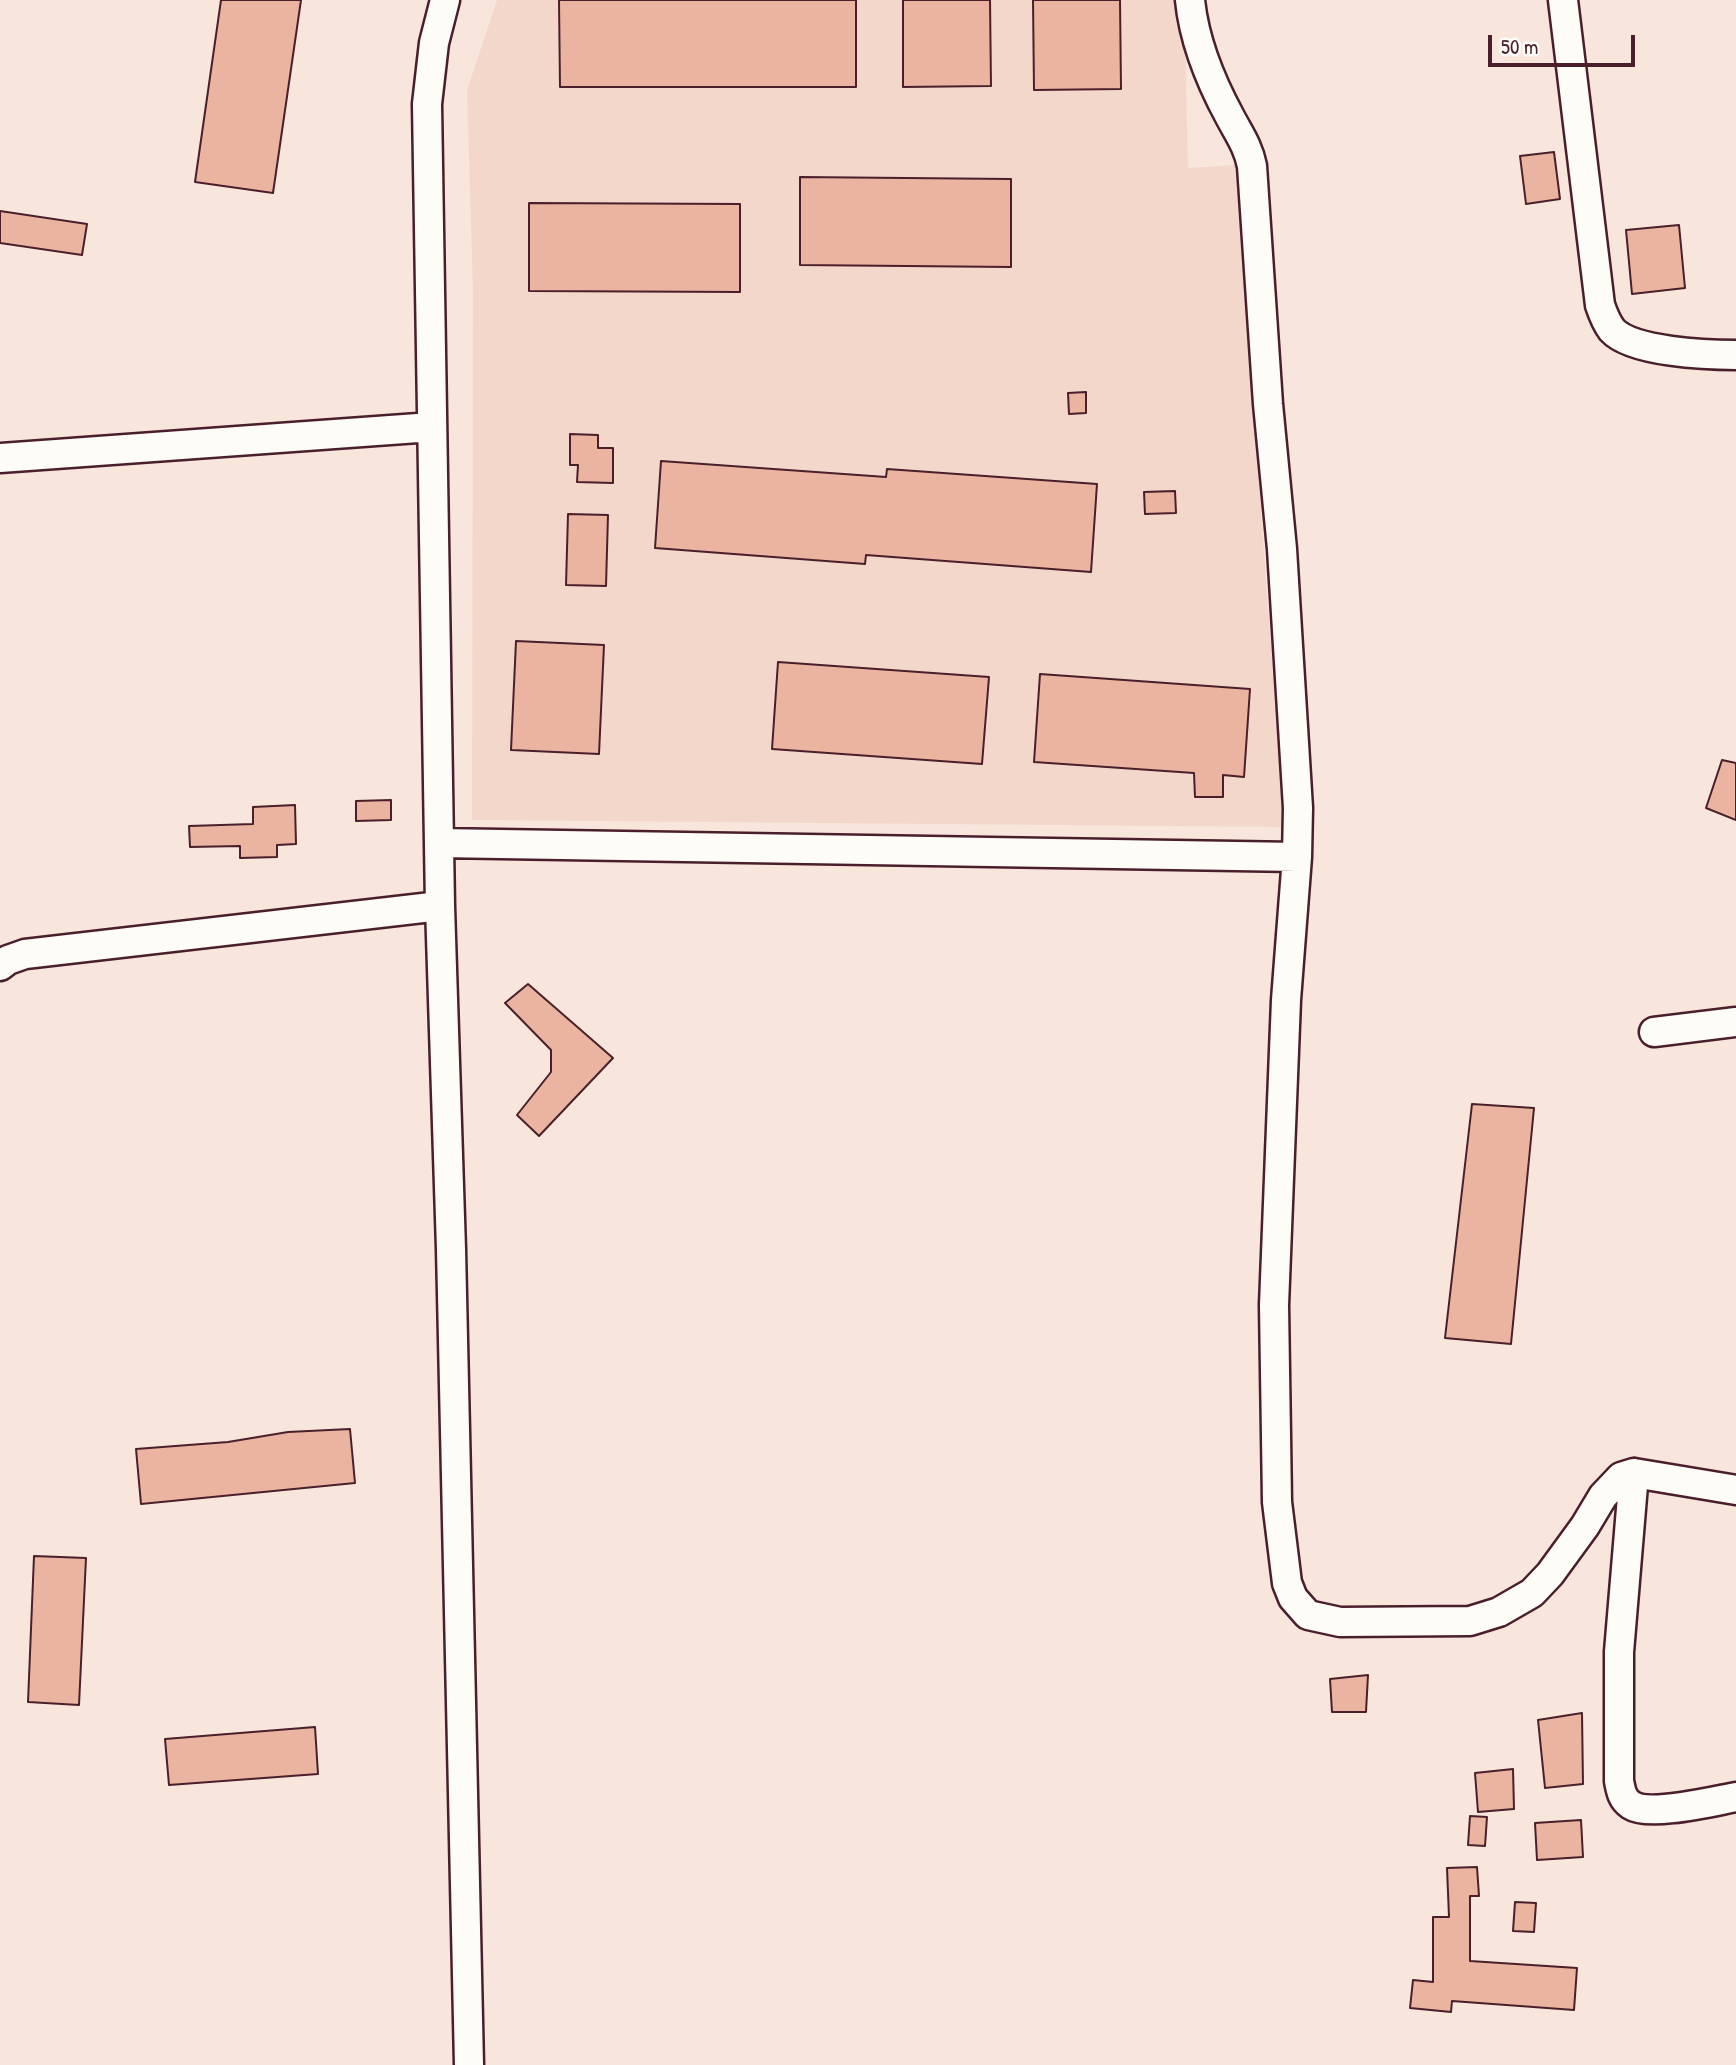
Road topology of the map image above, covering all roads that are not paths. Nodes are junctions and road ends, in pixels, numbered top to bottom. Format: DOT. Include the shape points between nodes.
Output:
graph roads {
  1 [pos="445,0"];
  2 [pos="1190,0"];
  3 [pos="1563,0"];
  4 [pos="1736,355"];
  5 [pos="432,427"];
  6 [pos="0,458"];
  7 [pos="439,843"];
  8 [pos="1297,857"];
  9 [pos="440,906"];
  10 [pos="0,966"];
  11 [pos="1736,1021"];
  12 [pos="1654,1032"];
  13 [pos="1634,1473"];
  14 [pos="1736,1490"];
  15 [pos="1736,1797"];
  16 [pos="469,2065"];
  1 -- 5 [label="street" via="434,43 427,104"];
  2 -- 8 [label="street" via="1209,72 1244,140 1251,166 1282,549"];
  3 -- 4 [label="street" via="1605,320 1614,332 1644,346"];
  5 -- 6 [label="street"];
  5 -- 7 [label="street"];
  7 -- 8 [label="street"];
  7 -- 9 [label="street"];
  8 -- 13 [label="street" via="1286,1000 1274,1305 1277,1502 1293,1598 1308,1615 1340,1622 1470,1621 1499,1612 1532,1593 1586,1526 1603,1496 1621,1477"];
  9 -- 10 [label="street" via="25,954"];
  9 -- 16 [label="street"];
  11 -- 12 [label="street"];
  13 -- 14 [label="street"];
  13 -- 15 [label="street" via="1619,1652 1622,1797 1633,1807 1658,1810"];
}
